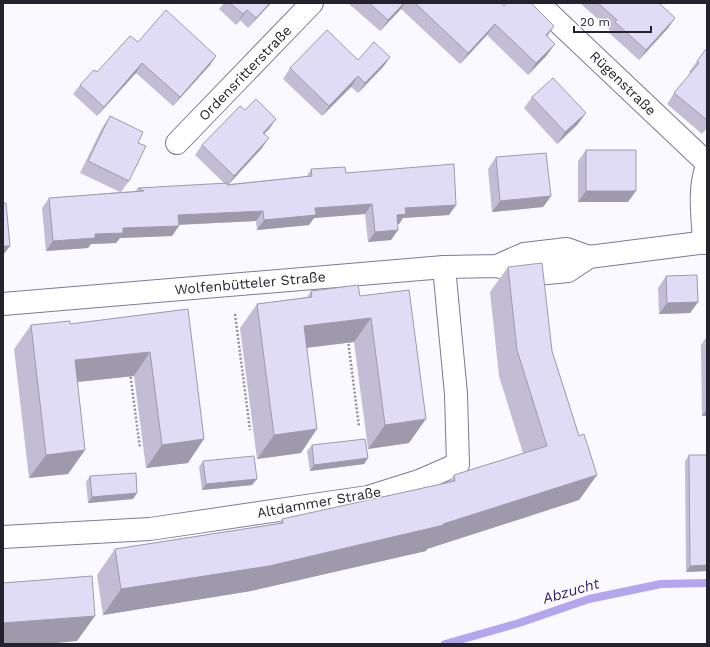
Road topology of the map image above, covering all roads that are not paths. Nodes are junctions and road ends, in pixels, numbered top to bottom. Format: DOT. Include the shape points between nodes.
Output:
graph roads {
  1 [pos="312,3"];
  2 [pos="538,3"];
  3 [pos="177,143"];
  4 [pos="707,164"];
  5 [pos="705,243"];
  6 [pos="444,267"];
  7 [pos="3,304"];
  8 [pos="3,538"];
  1 -- 3 [label="street, Ordensritterstraße"];
  2 -- 4 [label="street, Rügenstraße"];
  4 -- 5 [label="street" via="701,194"];
  5 -- 6 [label="street, Wolfenbütteler Straße" via="589,256 567,249 524,254 497,266"];
  6 -- 7 [label="street, Wolfenbütteler Straße"];
  6 -- 8 [label="street, Altdammer Straße" via="456,394 458,464 419,481 368,497 150,529"];
}
